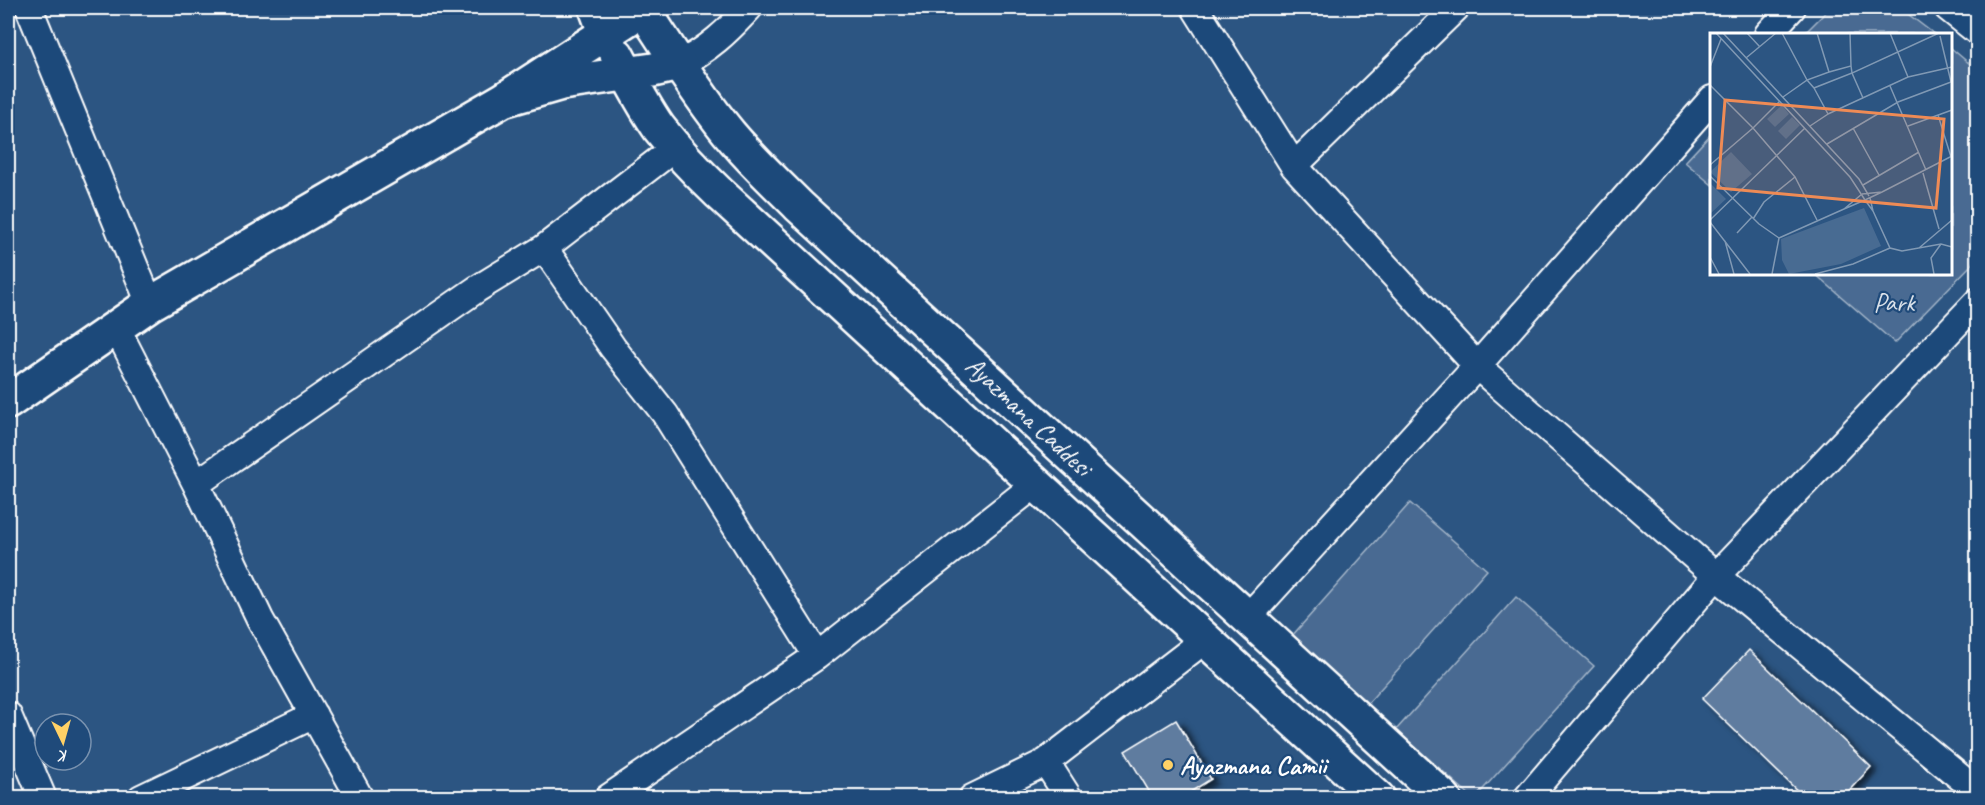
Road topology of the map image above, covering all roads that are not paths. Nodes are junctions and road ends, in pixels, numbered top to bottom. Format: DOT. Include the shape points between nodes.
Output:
graph roads {
  1 [pos="29,8"];
  2 [pos="643,8"];
  3 [pos="749,8"];
  4 [pos="1195,8"];
  5 [pos="1456,8"];
  6 [pos="1792,8"];
  7 [pos="1948,8"];
  8 [pos="601,20"];
  9 [pos="1977,32"];
  10 [pos="1769,33"];
  11 [pos="679,64"];
  12 [pos="626,73"];
  13 [pos="503,100"];
  14 [pos="1710,101"];
  15 [pos="676,147"];
  16 [pos="1294,166"];
  17 [pos="544,248"];
  18 [pos="1977,302"];
  19 [pos="150,304"];
  20 [pos="116,327"];
  21 [pos="1477,366"];
  22 [pos="8,402"];
  23 [pos="196,484"];
  24 [pos="1036,484"];
  25 [pos="1190,564"];
  26 [pos="1716,576"];
  27 [pos="1160,598"];
  28 [pos="1248,617"];
  29 [pos="1206,639"];
  30 [pos="817,656"];
  31 [pos="8,715"];
  32 [pos="314,716"];
  33 [pos="1046,762"];
  34 [pos="1977,792"];
  35 [pos="43,798"];
  36 [pos="141,798"];
  37 [pos="360,798"];
  38 [pos="608,798"];
  39 [pos="972,798"];
  40 [pos="1070,798"];
  41 [pos="1378,798"];
  42 [pos="1444,798"];
  43 [pos="1527,798"];
  1 -- 19 [label="street"];
  2 -- 8 [label="main road"];
  2 -- 11 [label="main road, Ayazmana Caddesi"];
  3 -- 11 [label="street" via="719,39"];
  4 -- 16 [label="street"];
  5 -- 16 [label="street"];
  6 -- 10 [label="street"];
  7 -- 9 [label="street"];
  8 -- 12 [label="main road, Ayazmana Caddesi"];
  8 -- 13 [label="main road"];
  11 -- 12 [label="main road"];
  11 -- 25 [label="main road, Ayazmana Caddesi" via="721,124 754,162"];
  12 -- 13 [label="main road" via="562,83"];
  12 -- 15 [label="main road, Ayazmana Caddesi" via="659,128"];
  13 -- 19 [label="main road"];
  14 -- 21 [label="street"];
  15 -- 17 [label="street"];
  15 -- 24 [label="main road, Ayazmana Caddesi" via="719,194"];
  16 -- 21 [label="street"];
  17 -- 23 [label="street" via="477,289"];
  17 -- 30 [label="street" via="613,348 665,414"];
  18 -- 26 [label="street"];
  19 -- 20 [label="main road"];
  20 -- 22 [label="main road"];
  20 -- 23 [label="street"];
  21 -- 26 [label="street"];
  21 -- 28 [label="street"];
  23 -- 32 [label="street" via="260,619"];
  24 -- 27 [label="main road, Ayazmana Caddesi"];
  24 -- 30 [label="street"];
  25 -- 27 [label="main road"];
  25 -- 28 [label="main road, Ayazmana Caddesi"];
  26 -- 34 [label="street"];
  26 -- 43 [label="street"];
  27 -- 29 [label="main road, Ayazmana Caddesi"];
  28 -- 42 [label="main road, Ayazmana Caddesi"];
  29 -- 33 [label="street"];
  29 -- 41 [label="main road, Ayazmana Caddesi"];
  30 -- 38 [label="street"];
  31 -- 35 [label="street"];
  32 -- 36 [label="street"];
  32 -- 37 [label="street"];
  33 -- 39 [label="street"];
  33 -- 40 [label="street"];
}
